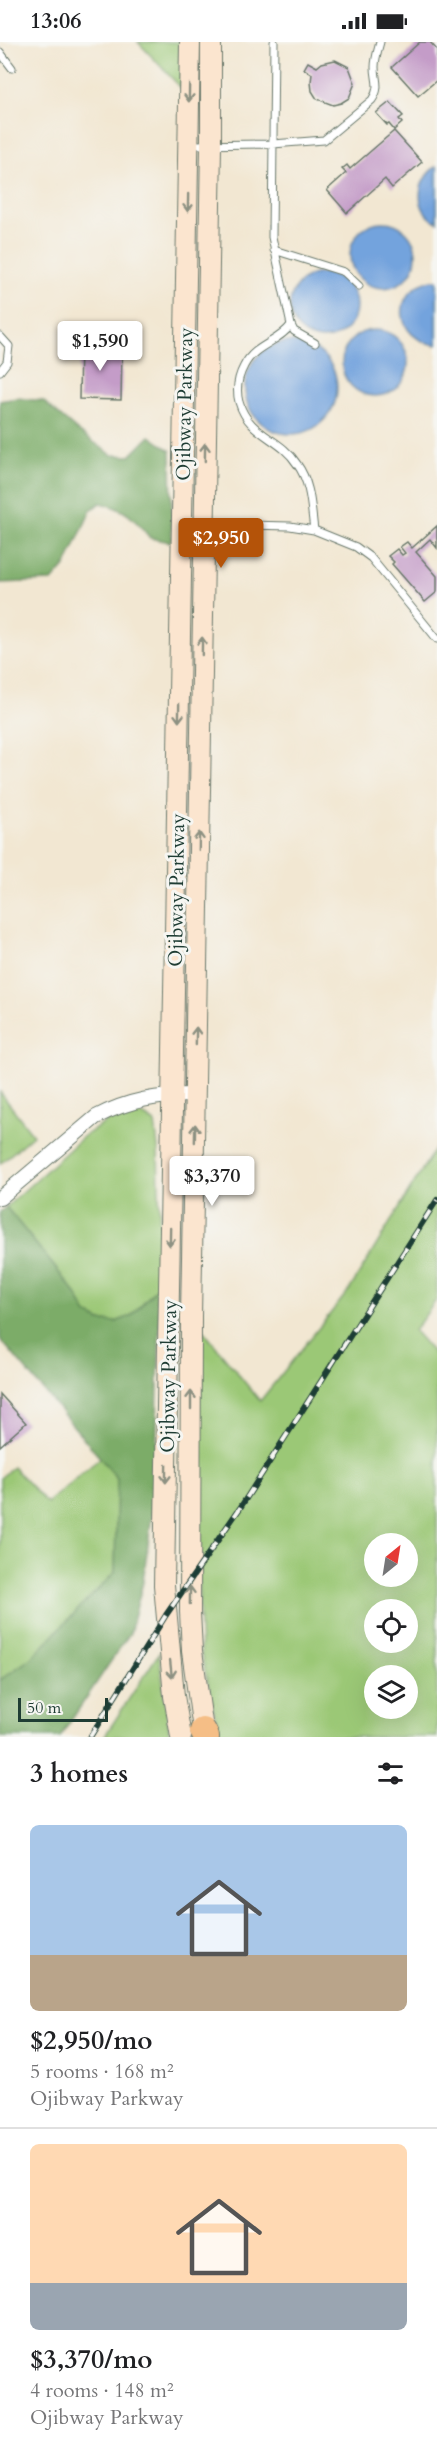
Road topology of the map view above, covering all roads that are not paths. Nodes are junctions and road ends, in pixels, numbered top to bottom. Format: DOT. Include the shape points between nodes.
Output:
graph roads {
  1 [pos="190,42"];
  2 [pos="211,42"];
  3 [pos="274,42"];
  4 [pos="380,42"];
  5 [pos="0,52"];
  6 [pos="12,68"];
  7 [pos="273,144"];
  8 [pos="189,145"];
  9 [pos="211,146"];
  10 [pos="274,250"];
  11 [pos="359,286"];
  12 [pos="291,325"];
  13 [pos="207,334"];
  14 [pos="0,336"];
  15 [pos="186,339"];
  16 [pos="315,344"];
  17 [pos="0,371"];
  18 [pos="203,530"];
  19 [pos="314,530"];
  20 [pos="182,541"];
  21 [pos="437,639"];
  22 [pos="173,1095"];
  23 [pos="195,1095"];
  24 [pos="0,1198"];
  25 [pos="198,1736"];
  1 -- 8 [label="main road, Ojibway Parkway, one-way"];
  2 -- 9 [label="main road, Ojibway Parkway"];
  3 -- 7 [label="lane"];
  4 -- 7 [label="lane" via="375,69 378,85 372,100 324,140"];
  5 -- 6 [label="lane"];
  7 -- 9 [label="lane"];
  7 -- 10 [label="lane"];
  8 -- 9 [label="lane"];
  8 -- 15 [label="main road, Ojibway Parkway, one-way"];
  9 -- 13 [label="main road, Ojibway Parkway"];
  10 -- 11 [label="lane" via="344,272"];
  10 -- 12 [label="lane"];
  12 -- 16 [label="lane"];
  12 -- 19 [label="lane" via="253,352 238,380 238,396 249,423 297,463 308,488"];
  13 -- 15 [label="lane"];
  18 -- 13 [label="main road, Ojibway Parkway, one-way"];
  14 -- 17 [label="lane" via="9,346 7,362"];
  15 -- 20 [label="main road, Ojibway Parkway"];
  18 -- 19 [label="lane" via="290,526"];
  18 -- 20 [label="lane"];
  23 -- 18 [label="main road, Ojibway Parkway, one-way"];
  19 -- 21 [label="lane" via="356,547 371,558"];
  20 -- 22 [label="main road, Ojibway Parkway, one-way"];
  22 -- 23 [label="street"];
  22 -- 24 [label="street" via="128,1102 96,1117"];
  22 -- 25 [label="main road, Ojibway Parkway, one-way" via="164,1585 172,1686"];
  25 -- 23 [label="main road, Ojibway Parkway, one-way" via="190,1612"];
}
